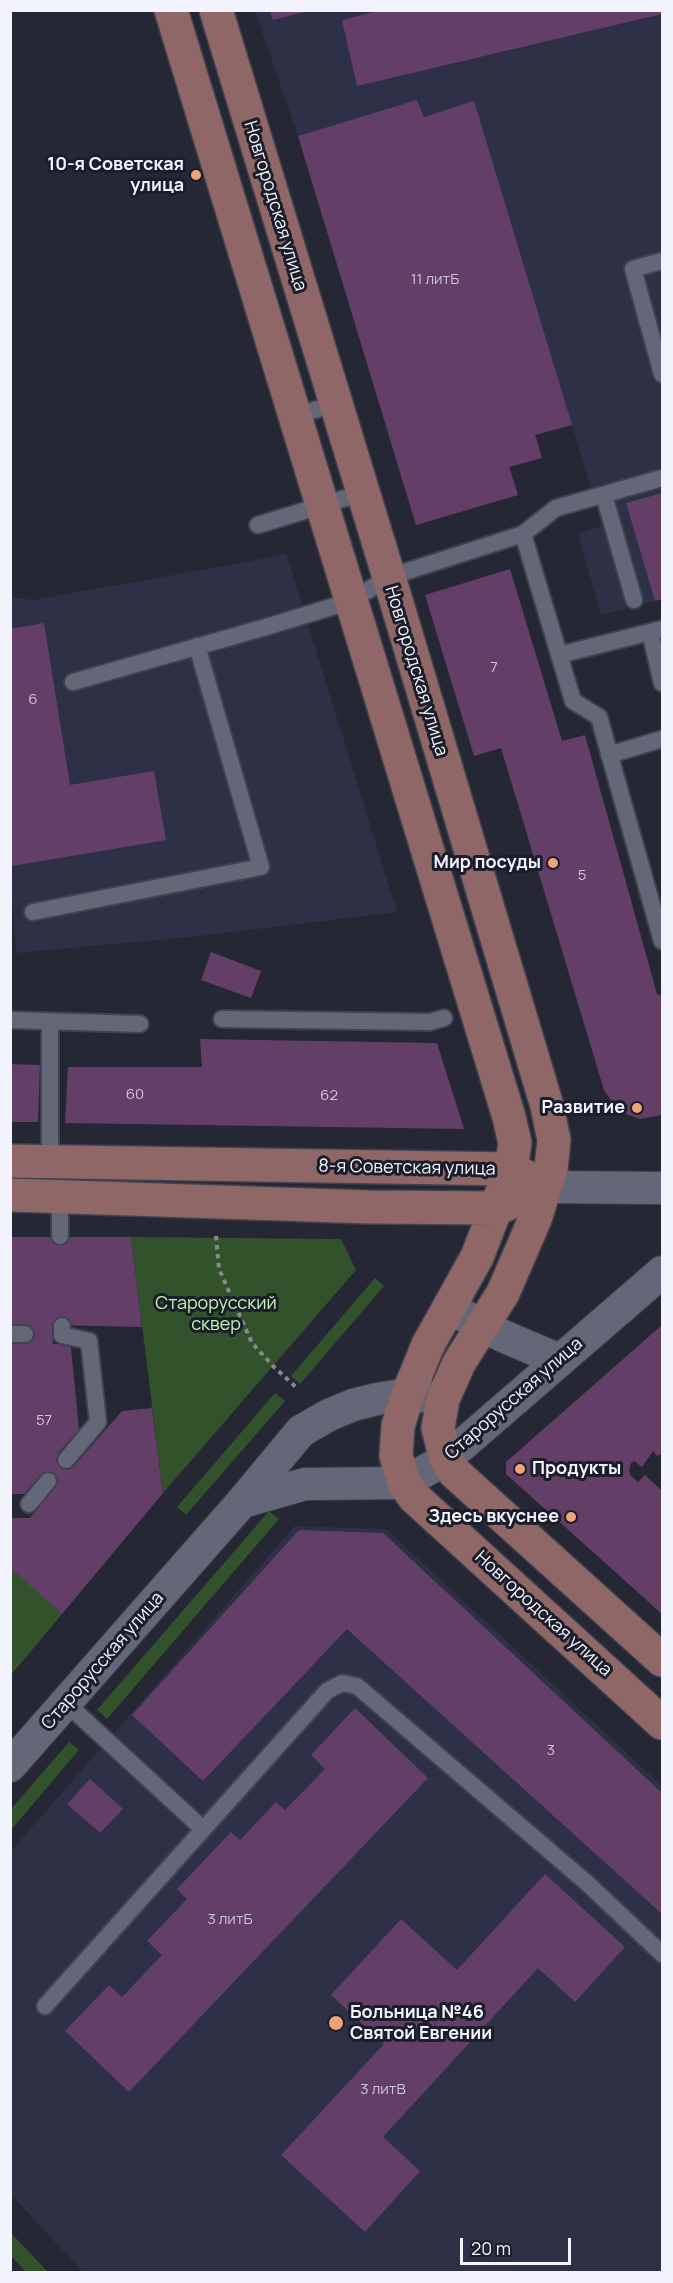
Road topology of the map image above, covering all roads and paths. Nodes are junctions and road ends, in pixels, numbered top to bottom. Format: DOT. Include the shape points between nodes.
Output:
graph roads {
  1 [pos="171,10"];
  2 [pos="216,10"];
  3 [pos="663,261"];
  4 [pos="663,374"];
  5 [pos="335,404"];
  6 [pos="294,416"];
  7 [pos="663,478"];
  8 [pos="362,493"];
  9 [pos="604,495"];
  10 [pos="322,506"];
  11 [pos="258,525"];
  12 [pos="522,534"];
  13 [pos="389,577"];
  14 [pos="634,600"];
  15 [pos="351,601"];
  16 [pos="656,631"];
  17 [pos="197,646"];
  18 [pos="559,655"];
  19 [pos="73,682"];
  20 [pos="663,683"];
  21 [pos="663,739"];
  22 [pos="609,755"];
  23 [pos="33,912"];
  24 [pos="663,941"];
  25 [pos="444,1018"];
  26 [pos="222,1019"];
  27 [pos="10,1020"];
  28 [pos="50,1022"];
  29 [pos="140,1024"];
  30 [pos="10,1161"];
  31 [pos="50,1162"];
  32 [pos="510,1169"];
  33 [pos="546,1187"];
  34 [pos="663,1188"];
  35 [pos="10,1195"];
  36 [pos="55,1196"];
  37 [pos="498,1208"];
  38 [pos="216,1230"];
  39 [pos="60,1236"];
  40 [pos="663,1272"];
  41 [pos="449,1308"];
  42 [pos="483,1325"];
  43 [pos="59,1332"];
  44 [pos="559,1360"];
  45 [pos="298,1389"];
  46 [pos="408,1394"];
  47 [pos="443,1399"];
  48 [pos="446,1459"];
  49 [pos="66,1460"];
  50 [pos="48,1481"];
  51 [pos="404,1483"];
  52 [pos="242,1502"];
  53 [pos="29,1504"];
  54 [pos="663,1660"];
  55 [pos="66,1703"];
  56 [pos="663,1723"];
  57 [pos="10,1766"];
  58 [pos="203,1829"];
  59 [pos="663,1954"];
  60 [pos="45,2006"];
  1 -- 6 [label="street, Новгородская улица"];
  2 -- 5 [label="street, Новгородская улица"];
  3 -- 4 [label="lane" via="633,269"];
  5 -- 6 [label="lane"];
  5 -- 8 [label="street, Новгородская улица"];
  6 -- 10 [label="street, Новгородская улица"];
  7 -- 9 [label="lane"];
  8 -- 10 [label="lane"];
  8 -- 13 [label="street, Новгородская улица"];
  9 -- 12 [label="lane" via="556,508"];
  9 -- 14 [label="lane"];
  10 -- 11 [label="lane"];
  10 -- 15 [label="street, Новгородская улица"];
  12 -- 13 [label="lane"];
  12 -- 18 [label="lane"];
  13 -- 15 [label="lane"];
  13 -- 33 [label="street, Новгородская улица" via="547,1106 554,1140"];
  15 -- 17 [label="lane"];
  15 -- 32 [label="street, Новгородская улица" via="509,1117 515,1143"];
  16 -- 18 [label="lane"];
  16 -- 20 [label="lane"];
  17 -- 19 [label="lane"];
  17 -- 23 [label="lane" via="261,867"];
  18 -- 22 [label="lane" via="573,701 599,717"];
  21 -- 22 [label="lane"];
  22 -- 24 [label="lane"];
  25 -- 26 [label="lane" via="430,1022"];
  27 -- 28 [label="lane"];
  28 -- 29 [label="lane"];
  28 -- 31 [label="lane"];
  30 -- 31 [label="street, 8-я Советская улица"];
  31 -- 32 [label="street, 8-я Советская улица"];
  31 -- 36 [label="lane"];
  32 -- 33 [label="street, 8-я Советская улица"];
  32 -- 37 [label="street, Новгородская улица"];
  33 -- 34 [label="street"];
  33 -- 37 [label="street, 8-я Советская улица"];
  33 -- 42 [label="street, Новгородская улица" via="503,1293"];
  35 -- 36 [label="street, 8-я Советская улица"];
  36 -- 37 [label="street, 8-я Советская улица"];
  36 -- 39 [label="lane"];
  37 -- 41 [label="street, Новгородская улица"];
  38 -- 45 [label="path" via="219,1269 252,1343"];
  40 -- 44 [label="street, Старорусская улица"];
  41 -- 42 [label="street"];
  41 -- 46 [label="street, Новгородская улица"];
  42 -- 44 [label="street"];
  42 -- 47 [label="street, Новгородская улица" via="459,1363"];
  43 -- 49 [label="lane" via="89,1341 98,1422"];
  44 -- 48 [label="street, Старорусская улица"];
  46 -- 47 [label="street, Старорусская улица"];
  46 -- 51 [label="street, Новгородская улица" via="398,1426 396,1456"];
  46 -- 52 [label="street, Старорусская улица" via="353,1406 301,1431"];
  47 -- 48 [label="street, Новгородская улица" via="438,1428"];
  48 -- 51 [label="street, Старорусская улица"];
  48 -- 54 [label="street, Новгородская улица" via="454,1472"];
  50 -- 53 [label="lane"];
  51 -- 52 [label="street, Старорусская улица" via="305,1484"];
  51 -- 56 [label="street, Новгородская улица" via="414,1497"];
  52 -- 55 [label="street, Старорусская улица"];
  55 -- 57 [label="street, Старорусская улица"];
  55 -- 58 [label="lane"];
  58 -- 59 [label="lane" via="327,1691 342,1683 357,1686 587,1883"];
  58 -- 60 [label="lane"];
}
